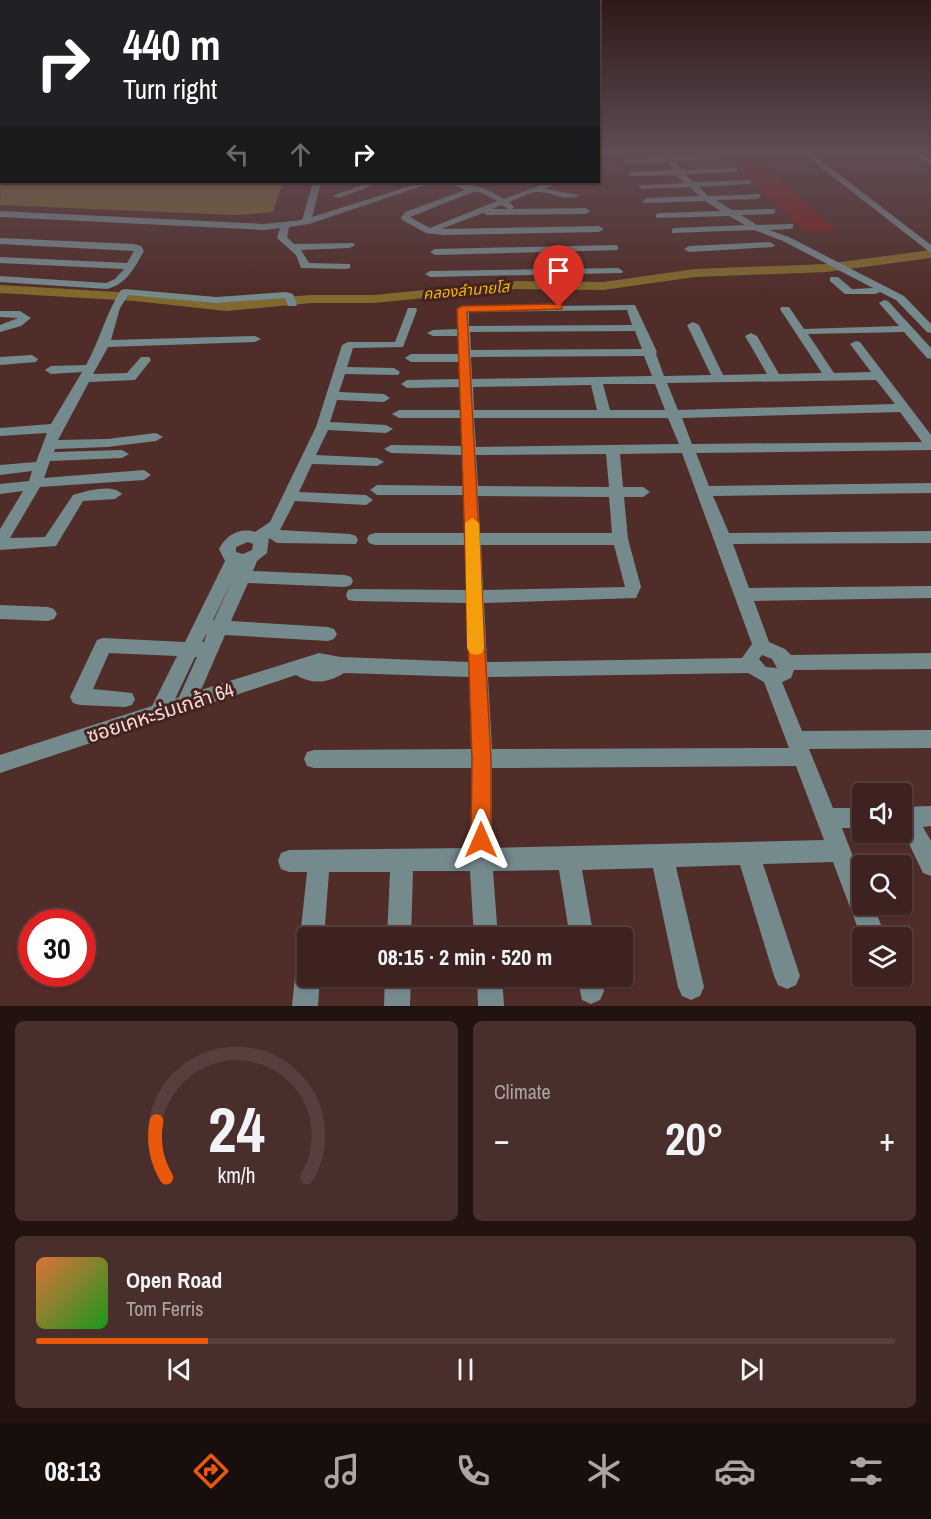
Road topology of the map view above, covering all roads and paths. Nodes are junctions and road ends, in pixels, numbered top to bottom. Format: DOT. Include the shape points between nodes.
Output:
graph roads {
  1 [pos="312,199"];
  2 [pos="319,199"];
  3 [pos="375,199"];
  4 [pos="446,199"];
  5 [pos="499,199"];
  6 [pos="512,199"];
  7 [pos="687,199"];
  8 [pos="708,199"];
  9 [pos="865,199"];
  10 [pos="647,201"];
  11 [pos="504,202"];
  12 [pos="318,207"];
  13 [pos="339,210"];
  14 [pos="586,211"];
  15 [pos="771,211"];
  16 [pos="478,212"];
  17 [pos="514,212"];
  18 [pos="730,213"];
  19 [pos="5,216"];
  20 [pos="659,216"];
  21 [pos="316,218"];
  22 [pos="306,222"];
  23 [pos="262,225"];
  24 [pos="290,225"];
  25 [pos="790,226"];
  26 [pos="159,227"];
  27 [pos="756,228"];
  28 [pos="599,229"];
  29 [pos="727,229"];
  30 [pos="429,231"];
  31 [pos="510,231"];
  32 [pos="675,231"];
  33 [pos="236,235"];
  34 [pos="0,241"];
  35 [pos="772,241"];
  36 [pos="288,244"];
  37 [pos="350,245"];
  38 [pos="742,246"];
  39 [pos="615,248"];
  40 [pos="689,249"];
  41 [pos="930,250"];
  42 [pos="435,252"];
  43 [pos="504,252"];
  44 [pos="0,260"];
  45 [pos="129,266"];
  46 [pos="346,266"];
  47 [pos="618,271"];
  48 [pos="507,273"];
  49 [pos="430,274"];
  50 [pos="878,275"];
  51 [pos="0,279"];
  52 [pos="834,279"];
  53 [pos="886,296"];
  54 [pos="291,301"];
  55 [pos="784,309"];
  56 [pos="412,310"];
  57 [pos="0,314"];
  58 [pos="693,325"];
  59 [pos="167,328"];
  60 [pos="0,329"];
  61 [pos="908,329"];
  62 [pos="931,330"];
  63 [pos="463,331"];
  64 [pos="808,331"];
  65 [pos="433,333"];
  66 [pos="751,336"];
  67 [pos="255,339"];
  68 [pos="157,342"];
  69 [pos="104,344"];
  70 [pos="856,344"];
  71 [pos="930,349"];
  72 [pos="651,352"];
  73 [pos="464,356"];
  74 [pos="411,358"];
  75 [pos="32,359"];
  76 [pos="145,360"];
  77 [pos="0,361"];
  78 [pos="51,370"];
  79 [pos="340,370"];
  80 [pos="393,372"];
  81 [pos="88,373"];
  82 [pos="830,376"];
  83 [pos="879,376"];
  84 [pos="775,377"];
  85 [pos="718,378"];
  86 [pos="661,380"];
  87 [pos="596,381"];
  88 [pos="407,384"];
  89 [pos="465,384"];
  90 [pos="332,396"];
  91 [pos="384,398"];
  92 [pos="904,408"];
  93 [pos="399,414"];
  94 [pos="468,414"];
  95 [pos="604,414"];
  96 [pos="674,414"];
  97 [pos="322,427"];
  98 [pos="57,428"];
  99 [pos="386,429"];
  100 [pos="0,432"];
  101 [pos="156,437"];
  102 [pos="931,445"];
  103 [pos="391,449"];
  104 [pos="688,449"];
  105 [pos="612,450"];
  106 [pos="470,451"];
  107 [pos="122,454"];
  108 [pos="45,456"];
  109 [pos="307,459"];
  110 [pos="377,462"];
  111 [pos="0,470"];
  112 [pos="144,475"];
  113 [pos="34,484"];
  114 [pos="931,488"];
  115 [pos="0,489"];
  116 [pos="705,491"];
  117 [pos="471,492"];
  118 [pos="616,492"];
  119 [pos="643,492"];
  120 [pos="115,494"];
  121 [pos="290,496"];
  122 [pos="264,533"];
  123 [pos="931,537"];
  124 [pos="375,539"];
  125 [pos="620,539"];
  126 [pos="723,539"];
  127 [pos="350,540"];
  128 [pos="473,540"];
  129 [pos="0,543"];
  130 [pos="242,559"];
  131 [pos="234,576"];
  132 [pos="931,592"];
  133 [pos="743,595"];
  134 [pos="474,597"];
  135 [pos="0,612"];
  136 [pos="48,614"];
  137 [pos="201,626"];
  138 [pos="220,627"];
  139 [pos="328,634"];
  140 [pos="762,648"];
  141 [pos="190,649"];
  142 [pos="210,650"];
  143 [pos="931,661"];
  144 [pos="341,665"];
  145 [pos="752,665"];
  146 [pos="300,668"];
  147 [pos="476,670"];
  148 [pos="778,670"];
  149 [pos="125,699"];
  150 [pos="186,703"];
  151 [pos="159,712"];
  152 [pos="931,739"];
  153 [pos="800,749"];
  154 [pos="314,759"];
  155 [pos="482,759"];
  156 [pos="0,764"];
  157 [pos="931,816"];
  158 [pos="912,817"];
  159 [pos="826,818"];
  160 [pos="852,818"];
  161 [pos="912,831"];
  162 [pos="838,851"];
  163 [pos="748,854"];
  164 [pos="662,856"];
  165 [pos="569,859"];
  166 [pos="481,860"];
  167 [pos="289,861"];
  168 [pos="320,861"];
  169 [pos="402,861"];
  170 [pos="931,865"];
  171 [pos="313,927"];
  172 [pos="399,927"];
  173 [pos="485,927"];
  174 [pos="580,927"];
  175 [pos="869,927"];
  176 [pos="787,976"];
  177 [pos="307,987"];
  178 [pos="398,987"];
  179 [pos="490,987"];
  180 [pos="691,987"];
  181 [pos="305,1006"];
  182 [pos="397,1006"];
  183 [pos="491,1006"];
  1 -- 22 [label="street"];
  2 -- 12 [label="street"];
  3 -- 13 [label="street"];
  4 -- 30 [label="street" via="405,216 406,221"];
  5 -- 11 [label="street"];
  6 -- 11 [label="street"];
  7 -- 10 [label="street"];
  8 -- 18 [label="street"];
  9 -- 41 [label="street"];
  11 -- 16 [label="street"];
  11 -- 17 [label="street"];
  12 -- 13 [label="street"];
  12 -- 21 [label="street"];
  13 -- 21 [label="street"];
  14 -- 17 [label="street"];
  15 -- 18 [label="street"];
  16 -- 17 [label="street"];
  16 -- 30 [label="street"];
  17 -- 31 [label="street" via="515,223"];
  18 -- 20 [label="street"];
  18 -- 27 [label="street"];
  19 -- 23 [label="street"];
  19 -- 26 [label="street"];
  21 -- 22 [label="street"];
  22 -- 24 [label="street"];
  23 -- 24 [label="street"];
  23 -- 33 [label="street" via="255,234"];
  24 -- 36 [label="street" via="282,237"];
  25 -- 27 [label="street"];
  27 -- 29 [label="street"];
  27 -- 35 [label="street"];
  28 -- 31 [label="street"];
  29 -- 32 [label="street"];
  29 -- 38 [label="street"];
  30 -- 31 [label="street"];
  31 -- 43 [label="street"];
  34 -- 45 [label="street" via="138,248"];
  35 -- 38 [label="street"];
  35 -- 53 [label="street" via="826,263"];
  36 -- 37 [label="street"];
  36 -- 46 [label="street" via="300,254 305,266"];
  38 -- 40 [label="street"];
  39 -- 43 [label="street"];
  42 -- 43 [label="street"];
  43 -- 48 [label="street"];
  44 -- 45 [label="street"];
  45 -- 51 [label="street" via="118,283 107,286"];
  47 -- 48 [label="street"];
  48 -- 49 [label="street"];
  50 -- 53 [label="street"];
  52 -- 53 [label="street" via="849,292"];
  53 -- 61 [label="street"];
  53 -- 62 [label="street"];
  53 -- 71 [label="street"];
  54 -- 69 [label="street" via="121,297"];
  55 -- 82 [label="street"];
  56 -- 79 [label="street" via="399,345 348,345"];
  57 -- 60 [label="street" via="20,314 25,318"];
  58 -- 85 [label="street"];
  59 -- 68 [label="street"];
  61 -- 64 [label="street"];
  61 -- 71 [label="street"];
  63 -- 65 [label="street"];
  63 -- 72 [label="street" via="464,309 630,306"];
  63 -- 73 [label="street"];
  66 -- 84 [label="street"];
  67 -- 68 [label="street"];
  68 -- 69 [label="street"];
  69 -- 81 [label="street"];
  70 -- 83 [label="street"];
  72 -- 73 [label="street"];
  72 -- 86 [label="street"];
  73 -- 74 [label="street"];
  73 -- 89 [label="street"];
  75 -- 77 [label="street"];
  76 -- 81 [label="street" via="131,377"];
  78 -- 81 [label="street"];
  79 -- 80 [label="street"];
  79 -- 90 [label="street"];
  81 -- 98 [label="street"];
  82 -- 83 [label="street"];
  82 -- 84 [label="street"];
  83 -- 92 [label="street"];
  84 -- 85 [label="street"];
  85 -- 86 [label="street"];
  86 -- 87 [label="street"];
  86 -- 96 [label="street"];
  87 -- 89 [label="street"];
  87 -- 95 [label="street"];
  88 -- 89 [label="street"];
  89 -- 94 [label="street"];
  90 -- 91 [label="street"];
  90 -- 97 [label="street"];
  92 -- 96 [label="street"];
  92 -- 102 [label="street"];
  93 -- 94 [label="street"];
  94 -- 95 [label="street"];
  94 -- 106 [label="street"];
  95 -- 96 [label="street"];
  96 -- 104 [label="street"];
  97 -- 99 [label="street"];
  97 -- 109 [label="street"];
  98 -- 100 [label="street"];
  98 -- 108 [label="street"];
  101 -- 108 [label="street"];
  102 -- 104 [label="street"];
  103 -- 106 [label="street"];
  104 -- 105 [label="street"];
  104 -- 116 [label="street"];
  105 -- 106 [label="street"];
  105 -- 118 [label="street"];
  106 -- 117 [label="street"];
  107 -- 108 [label="street"];
  108 -- 111 [label="street"];
  108 -- 113 [label="street"];
  109 -- 110 [label="street"];
  109 -- 121 [label="street"];
  112 -- 113 [label="street"];
  113 -- 115 [label="street"];
  113 -- 129 [label="street"];
  114 -- 116 [label="street"];
  116 -- 126 [label="street"];
  117 -- 118 [label="street"];
  117 -- 121 [label="street"];
  117 -- 128 [label="street"];
  118 -- 119 [label="street"];
  118 -- 125 [label="street"];
  120 -- 129 [label="street" via="78,498 50,542"];
  121 -- 122 [label="street" via="276,525"];
  122 -- 127 [label="street"];
  122 -- 130 [label="street" via="262,550"];
  122 -- 130 [label="street" via="233,541 227,549 230,557"];
  123 -- 126 [label="street"];
  124 -- 128 [label="street"];
  125 -- 128 [label="street"];
  125 -- 134 [label="street" via="633,587 630,593"];
  126 -- 133 [label="street"];
  128 -- 134 [label="street"];
  130 -- 131 [label="street"];
  131 -- 134 [label="street"];
  131 -- 137 [label="street"];
  131 -- 138 [label="street"];
  132 -- 133 [label="street"];
  133 -- 140 [label="street"];
  134 -- 147 [label="street"];
  135 -- 136 [label="street"];
  137 -- 138 [label="street"];
  137 -- 141 [label="street"];
  138 -- 139 [label="street"];
  138 -- 142 [label="street"];
  140 -- 145 [label="street" via="751,654"];
  140 -- 148 [label="street" via="777,652"];
  141 -- 142 [label="street"];
  141 -- 149 [label="street" via="103,645 80,697"];
  141 -- 151 [label="street"];
  142 -- 150 [label="street"];
  143 -- 148 [label="street"];
  144 -- 146 [label="street, ซอยเคหะร่มเกล้า 64" via="320,660"];
  144 -- 146 [label="street" via="320,675 309,675"];
  144 -- 147 [label="street"];
  145 -- 147 [label="street"];
  145 -- 148 [label="street" via="764,675"];
  146 -- 150 [label="street, ซอยเคหะร่มเกล้า 64"];
  147 -- 155 [label="street"];
  148 -- 153 [label="street"];
  150 -- 151 [label="street, ซอยเคหะร่มเกล้า 64"];
  151 -- 156 [label="street, ซอยเคหะร่มเกล้า 64"];
  152 -- 153 [label="street"];
  153 -- 155 [label="street"];
  153 -- 159 [label="street"];
  154 -- 155 [label="street"];
  155 -- 166 [label="street"];
  157 -- 158 [label="street"];
  159 -- 160 [label="street"];
  159 -- 162 [label="street"];
  161 -- 170 [label="street"];
  162 -- 163 [label="street"];
  162 -- 175 [label="street"];
  163 -- 164 [label="street"];
  163 -- 176 [label="street"];
  164 -- 165 [label="street"];
  164 -- 180 [label="street"];
  165 -- 166 [label="street"];
  165 -- 174 [label="street"];
  166 -- 169 [label="street"];
  166 -- 173 [label="street"];
  167 -- 168 [label="street"];
  168 -- 169 [label="street"];
  168 -- 171 [label="street"];
  169 -- 172 [label="street"];
  177 -- 181 [label="street"];
  178 -- 182 [label="street"];
  179 -- 183 [label="street"];
}
